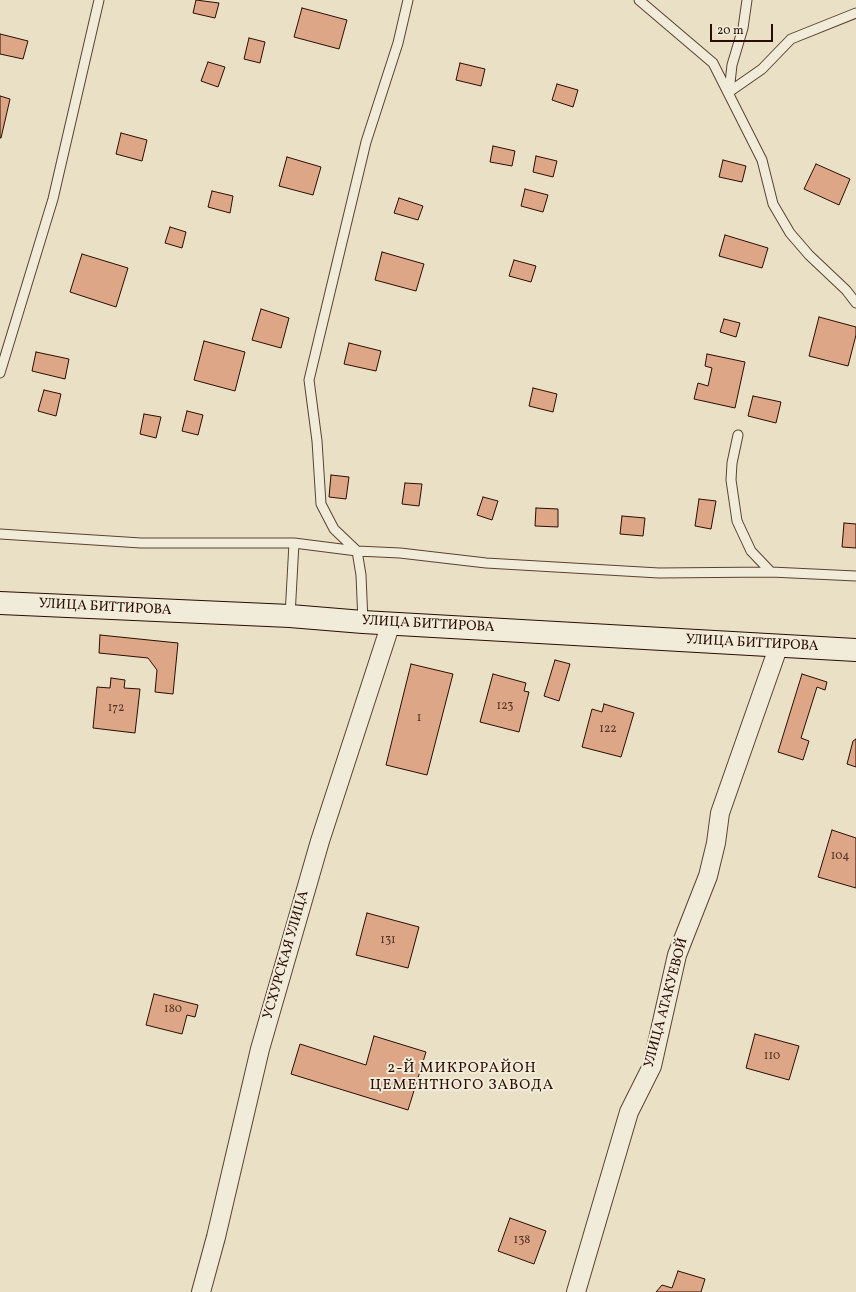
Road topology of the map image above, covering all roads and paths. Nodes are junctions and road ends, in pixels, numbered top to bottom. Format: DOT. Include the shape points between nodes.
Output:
graph roads {
  1 [pos="99,0"];
  2 [pos="408,0"];
  3 [pos="639,0"];
  4 [pos="747,0"];
  5 [pos="856,13"];
  6 [pos="729,92"];
  7 [pos="856,303"];
  8 [pos="0,373"];
  9 [pos="738,435"];
  10 [pos="0,534"];
  11 [pos="294,543"];
  12 [pos="357,551"];
  13 [pos="771,572"];
  14 [pos="856,576"];
  15 [pos="0,603"];
  16 [pos="290,616"];
  17 [pos="363,622"];
  18 [pos="391,623"];
  19 [pos="779,645"];
  20 [pos="856,650"];
  21 [pos="202,1292"];
  22 [pos="576,1292"];
  1 -- 8 [label="lane" via="54,199"];
  2 -- 12 [label="lane" via="398,43 366,142 310,380 317,441 320,504 334,529"];
  3 -- 6 [label="lane" via="713,63"];
  4 -- 6 [label="lane" via="744,28 732,65"];
  5 -- 6 [label="lane" via="792,39 762,69"];
  6 -- 7 [label="lane" via="762,160 773,204 790,233"];
  9 -- 13 [label="lane" via="731,480 737,520 751,551"];
  10 -- 11 [label="lane" via="141,543"];
  11 -- 12 [label="lane"];
  11 -- 16 [label="lane"];
  12 -- 13 [label="lane" via="486,563 659,573"];
  12 -- 17 [label="lane"];
  13 -- 14 [label="lane"];
  15 -- 16 [label="street, УЛИЦА БИТТИРОВА"];
  16 -- 17 [label="street, УЛИЦА БИТТИРОВА"];
  17 -- 18 [label="street, УЛИЦА БИТТИРОВА"];
  18 -- 19 [label="street, УЛИЦА БИТТИРОВА"];
  18 -- 21 [label="street, УСХУРСКАЯ УЛИЦА" via="320,841 260,1049"];
  19 -- 20 [label="street, УЛИЦА БИТТИРОВА"];
  19 -- 22 [label="street, УЛИЦА АТАКУЕВОЙ" via="720,813 708,876 677,955 652,1066 629,1112"];
}
